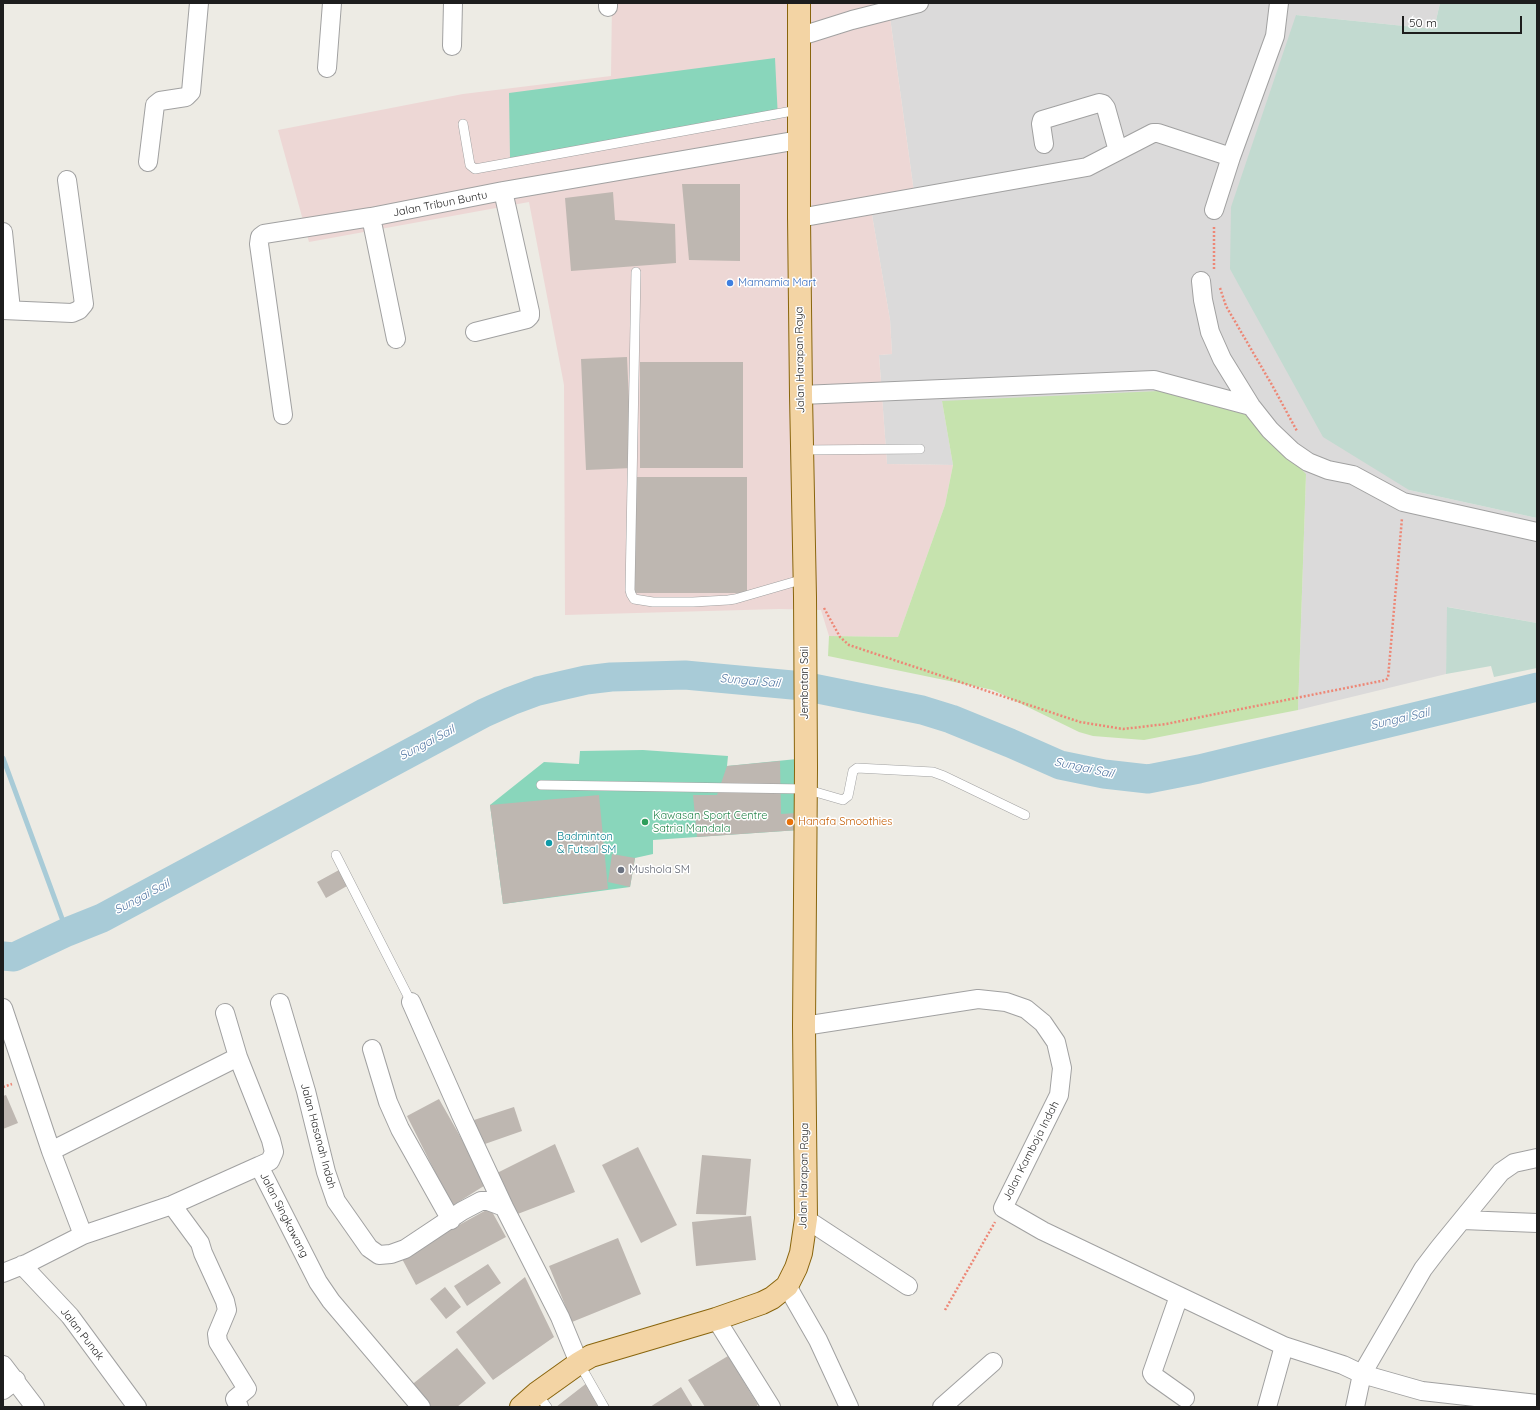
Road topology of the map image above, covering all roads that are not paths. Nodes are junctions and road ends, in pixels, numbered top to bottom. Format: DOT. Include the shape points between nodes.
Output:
graph roads {
  1 [pos="199,3"];
  2 [pos="332,3"];
  3 [pos="453,3"];
  4 [pos="799,3"];
  5 [pos="919,3"];
  6 [pos="1279,3"];
  7 [pos="798,37"];
  8 [pos="452,46"];
  9 [pos="327,68"];
  10 [pos="798,110"];
  11 [pos="462,124"];
  12 [pos="799,140"];
  13 [pos="1044,144"];
  14 [pos="1118,151"];
  15 [pos="1231,157"];
  16 [pos="148,162"];
  17 [pos="67,180"];
  18 [pos="503,191"];
  19 [pos="1214,210"];
  20 [pos="371,217"];
  21 [pos="799,218"];
  22 [pos="3,232"];
  23 [pos="636,272"];
  24 [pos="1207,276"];
  25 [pos="7,310"];
  26 [pos="474,332"];
  27 [pos="396,339"];
  28 [pos="801,395"];
  29 [pos="1251,406"];
  30 [pos="283,415"];
  31 [pos="920,449"];
  32 [pos="802,450"];
  33 [pos="1537,532"];
  34 [pos="804,588"];
  35 [pos="806,768"];
  36 [pos="541,784"];
  37 [pos="806,789"];
  38 [pos="1025,815"];
  39 [pos="336,855"];
  40 [pos="411,1002"];
  41 [pos="280,1003"];
  42 [pos="3,1008"];
  43 [pos="225,1013"];
  44 [pos="804,1026"];
  45 [pos="372,1050"];
  46 [pos="238,1057"];
  47 [pos="51,1151"];
  48 [pos="1537,1158"];
  49 [pos="259,1166"];
  50 [pos="172,1205"];
  51 [pos="504,1207"];
  52 [pos="806,1218"];
  53 [pos="450,1220"];
  54 [pos="1463,1220"];
  55 [pos="1537,1223"];
  56 [pos="83,1235"];
  57 [pos="22,1265"];
  58 [pos="3,1272"];
  59 [pos="787,1286"];
  60 [pos="908,1286"];
  61 [pos="1179,1296"];
  62 [pos="716,1318"];
  63 [pos="1284,1346"];
  64 [pos="993,1362"];
  65 [pos="579,1363"];
  66 [pos="3,1365"];
  67 [pos="1362,1374"];
  68 [pos="10,1385"];
  69 [pos="1185,1398"];
  70 [pos="535,1402"];
  71 [pos="1537,1404"];
  72 [pos="35,1407"];
  73 [pos="137,1407"];
  74 [pos="240,1407"];
  75 [pos="421,1407"];
  76 [pos="604,1407"];
  77 [pos="771,1407"];
  78 [pos="849,1407"];
  79 [pos="942,1407"];
  80 [pos="1267,1407"];
  81 [pos="1355,1407"];
  1 -- 16 [label="street" via="191,92 186,97 160,101 155,105"];
  2 -- 9 [label="street"];
  3 -- 8 [label="street"];
  4 -- 7 [label="main road, Jalan Harapan Raya"];
  5 -- 7 [label="street"];
  6 -- 15 [label="street" via="1275,36"];
  7 -- 10 [label="main road, Jalan Harapan Raya"];
  10 -- 11 [label="lane" via="475,168 470,165"];
  10 -- 12 [label="main road, Jalan Harapan Raya"];
  12 -- 18 [label="street, Jalan Tribun Buntu"];
  12 -- 21 [label="main road, Jalan Harapan Raya"];
  13 -- 14 [label="street" via="1042,120 1103,104"];
  14 -- 15 [label="street" via="1147,135 1158,133"];
  14 -- 21 [label="street" via="1094,164 1080,168"];
  15 -- 19 [label="street"];
  17 -- 25 [label="street" via="84,304 79,310 72,312"];
  18 -- 20 [label="street, Jalan Tribun Buntu"];
  18 -- 26 [label="street" via="530,316 527,319"];
  20 -- 27 [label="street"];
  20 -- 30 [label="street, Jalan Tribun Buntu" via="264,234 258,240"];
  21 -- 28 [label="main road, Jalan Harapan Raya"];
  22 -- 25 [label="street"];
  23 -- 34 [label="lane" via="630,590 634,599 653,602 692,602 735,599"];
  24 -- 29 [label="street" via="1203,300 1210,332 1222,359"];
  28 -- 29 [label="street" via="1154,380"];
  28 -- 32 [label="main road, Jalan Harapan Raya"];
  29 -- 33 [label="street" via="1270,430 1308,462 1328,470 1353,475 1403,502"];
  31 -- 32 [label="lane"];
  32 -- 34 [label="main road, Jalan Harapan Raya"];
  34 -- 35 [label="main road, Jembatan Sail"];
  35 -- 37 [label="main road, Jalan Harapan Raya"];
  36 -- 37 [label="lane"];
  37 -- 38 [label="lane" via="843,800 848,796 853,771 856,768 933,772"];
  37 -- 44 [label="main road, Jalan Harapan Raya"];
  39 -- 40 [label="lane"];
  40 -- 51 [label="street"];
  41 -- 53 [label="street, Jalan Hasanah Indah" via="336,1202 369,1248 379,1255 391,1254 405,1249"];
  42 -- 47 [label="street"];
  43 -- 46 [label="street"];
  44 -- 52 [label="main road, Jalan Harapan Raya"];
  44 -- 61 [label="street, Jalan Kamboja Indah" via="978,999 1006,1002 1026,1009 1043,1023 1056,1042 1062,1068 1059,1095 1003,1208 1043,1231"];
  45 -- 53 [label="street" via="388,1102 400,1129"];
  46 -- 47 [label="street"];
  46 -- 49 [label="street" via="274,1152 270,1161"];
  47 -- 56 [label="street"];
  48 -- 54 [label="street" via="1514,1163 1502,1172"];
  49 -- 50 [label="street, Jalan Singkawang"];
  49 -- 75 [label="street, Jalan Singkawang" via="318,1282 331,1301"];
  50 -- 56 [label="street, Jalan Singkawang"];
  50 -- 74 [label="street" via="200,1243 225,1301 227,1310 217,1334 218,1342 247,1389 235,1399"];
  51 -- 53 [label="street, Jalan Hasanah Indah" via="481,1201"];
  51 -- 65 [label="street" via="560,1317"];
  52 -- 59 [label="main road, Jalan Harapan Raya" via="796,1268"];
  52 -- 60 [label="street"];
  54 -- 55 [label="street"];
  54 -- 67 [label="street" via="1424,1269"];
  56 -- 57 [label="street, Jalan Singkawang"];
  57 -- 58 [label="street, Jalan Singkawang"];
  57 -- 73 [label="street, Jalan Punak" via="70,1316"];
  59 -- 62 [label="main road, Jalan Harapan Raya" via="762,1303"];
  59 -- 78 [label="street" via="818,1340"];
  61 -- 63 [label="street, Jalan Kamboja Indah"];
  61 -- 69 [label="street" via="1152,1373"];
  62 -- 65 [label="main road, Jalan Harapan Raya" via="605,1351"];
  62 -- 77 [label="street"];
  63 -- 67 [label="street, Jalan Kamboja Indah"];
  63 -- 80 [label="street"];
  64 -- 79 [label="street"];
  65 -- 70 [label="main road, Jalan Harapan Raya"];
  65 -- 76 [label="lane"];
  66 -- 68 [label="street"];
  67 -- 71 [label="street, Jalan Kamboja Indah" via="1422,1391"];
  67 -- 81 [label="street"];
  68 -- 72 [label="street"];
}
